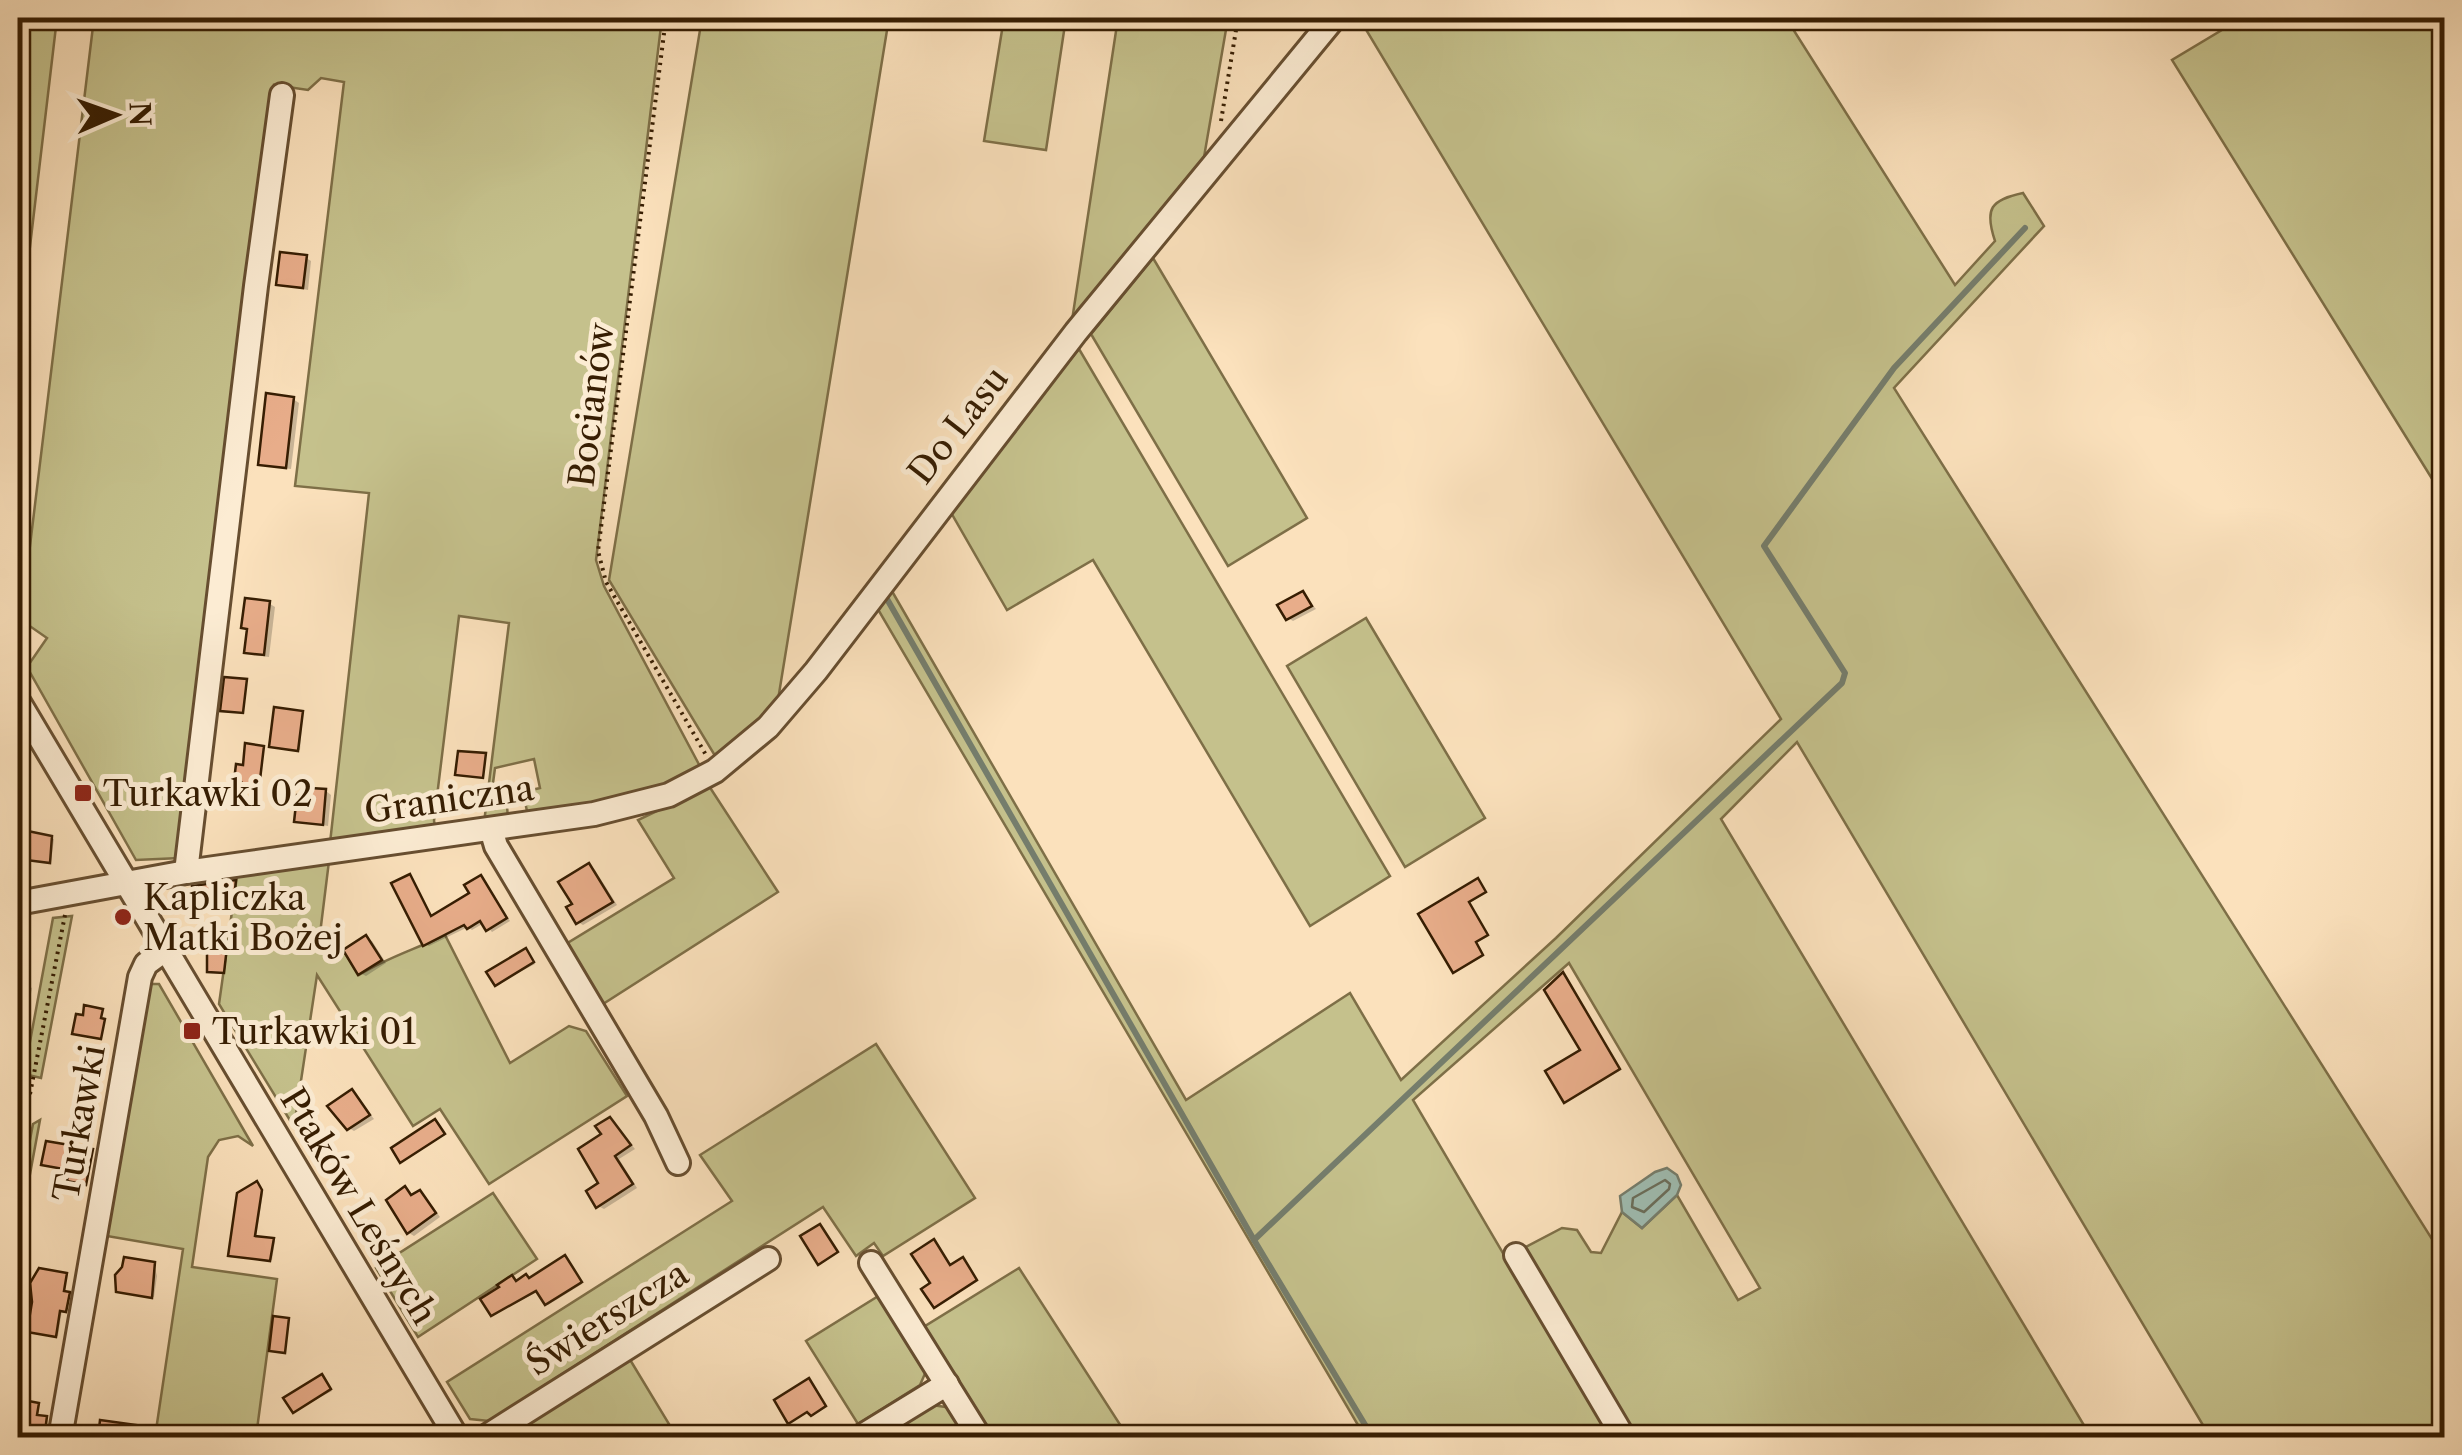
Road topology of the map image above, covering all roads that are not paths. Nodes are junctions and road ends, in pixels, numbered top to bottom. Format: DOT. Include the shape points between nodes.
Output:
graph roads {
  1 [pos="1334,18"];
  2 [pos="282,95"];
  3 [pos="18,701"];
  4 [pos="594,814"];
  5 [pos="492,828"];
  6 [pos="186,872"];
  7 [pos="126,885"];
  8 [pos="18,903"];
  9 [pos="165,950"];
  10 [pos="678,1163"];
  11 [pos="1516,1255"];
  12 [pos="768,1259"];
  13 [pos="871,1263"];
  14 [pos="946,1384"];
  15 [pos="60,1438"];
  16 [pos="457,1438"];
  17 [pos="484,1438"];
  18 [pos="859,1438"];
  19 [pos="980,1438"];
  20 [pos="1624,1438"];
  1 -- 4 [label="street, Do Lasu" via="1076,332 768,727 715,770 669,794"];
  2 -- 6 [label="street"];
  3 -- 7 [label="street, Ptaków Leśnych"];
  4 -- 5 [label="street, Graniczna"];
  5 -- 6 [label="street, Graniczna"];
  5 -- 10 [label="street" via="496,846"];
  6 -- 7 [label="street, Graniczna"];
  7 -- 8 [label="street, Graniczna"];
  7 -- 9 [label="street, Ptaków Leśnych"];
  9 -- 15 [label="street, Turkawki" via="140,977"];
  9 -- 16 [label="street, Ptaków Leśnych"];
  11 -- 20 [label="street"];
  12 -- 17 [label="street, Świerszcza"];
  13 -- 14 [label="street"];
  14 -- 18 [label="street"];
  14 -- 19 [label="street"];
}
